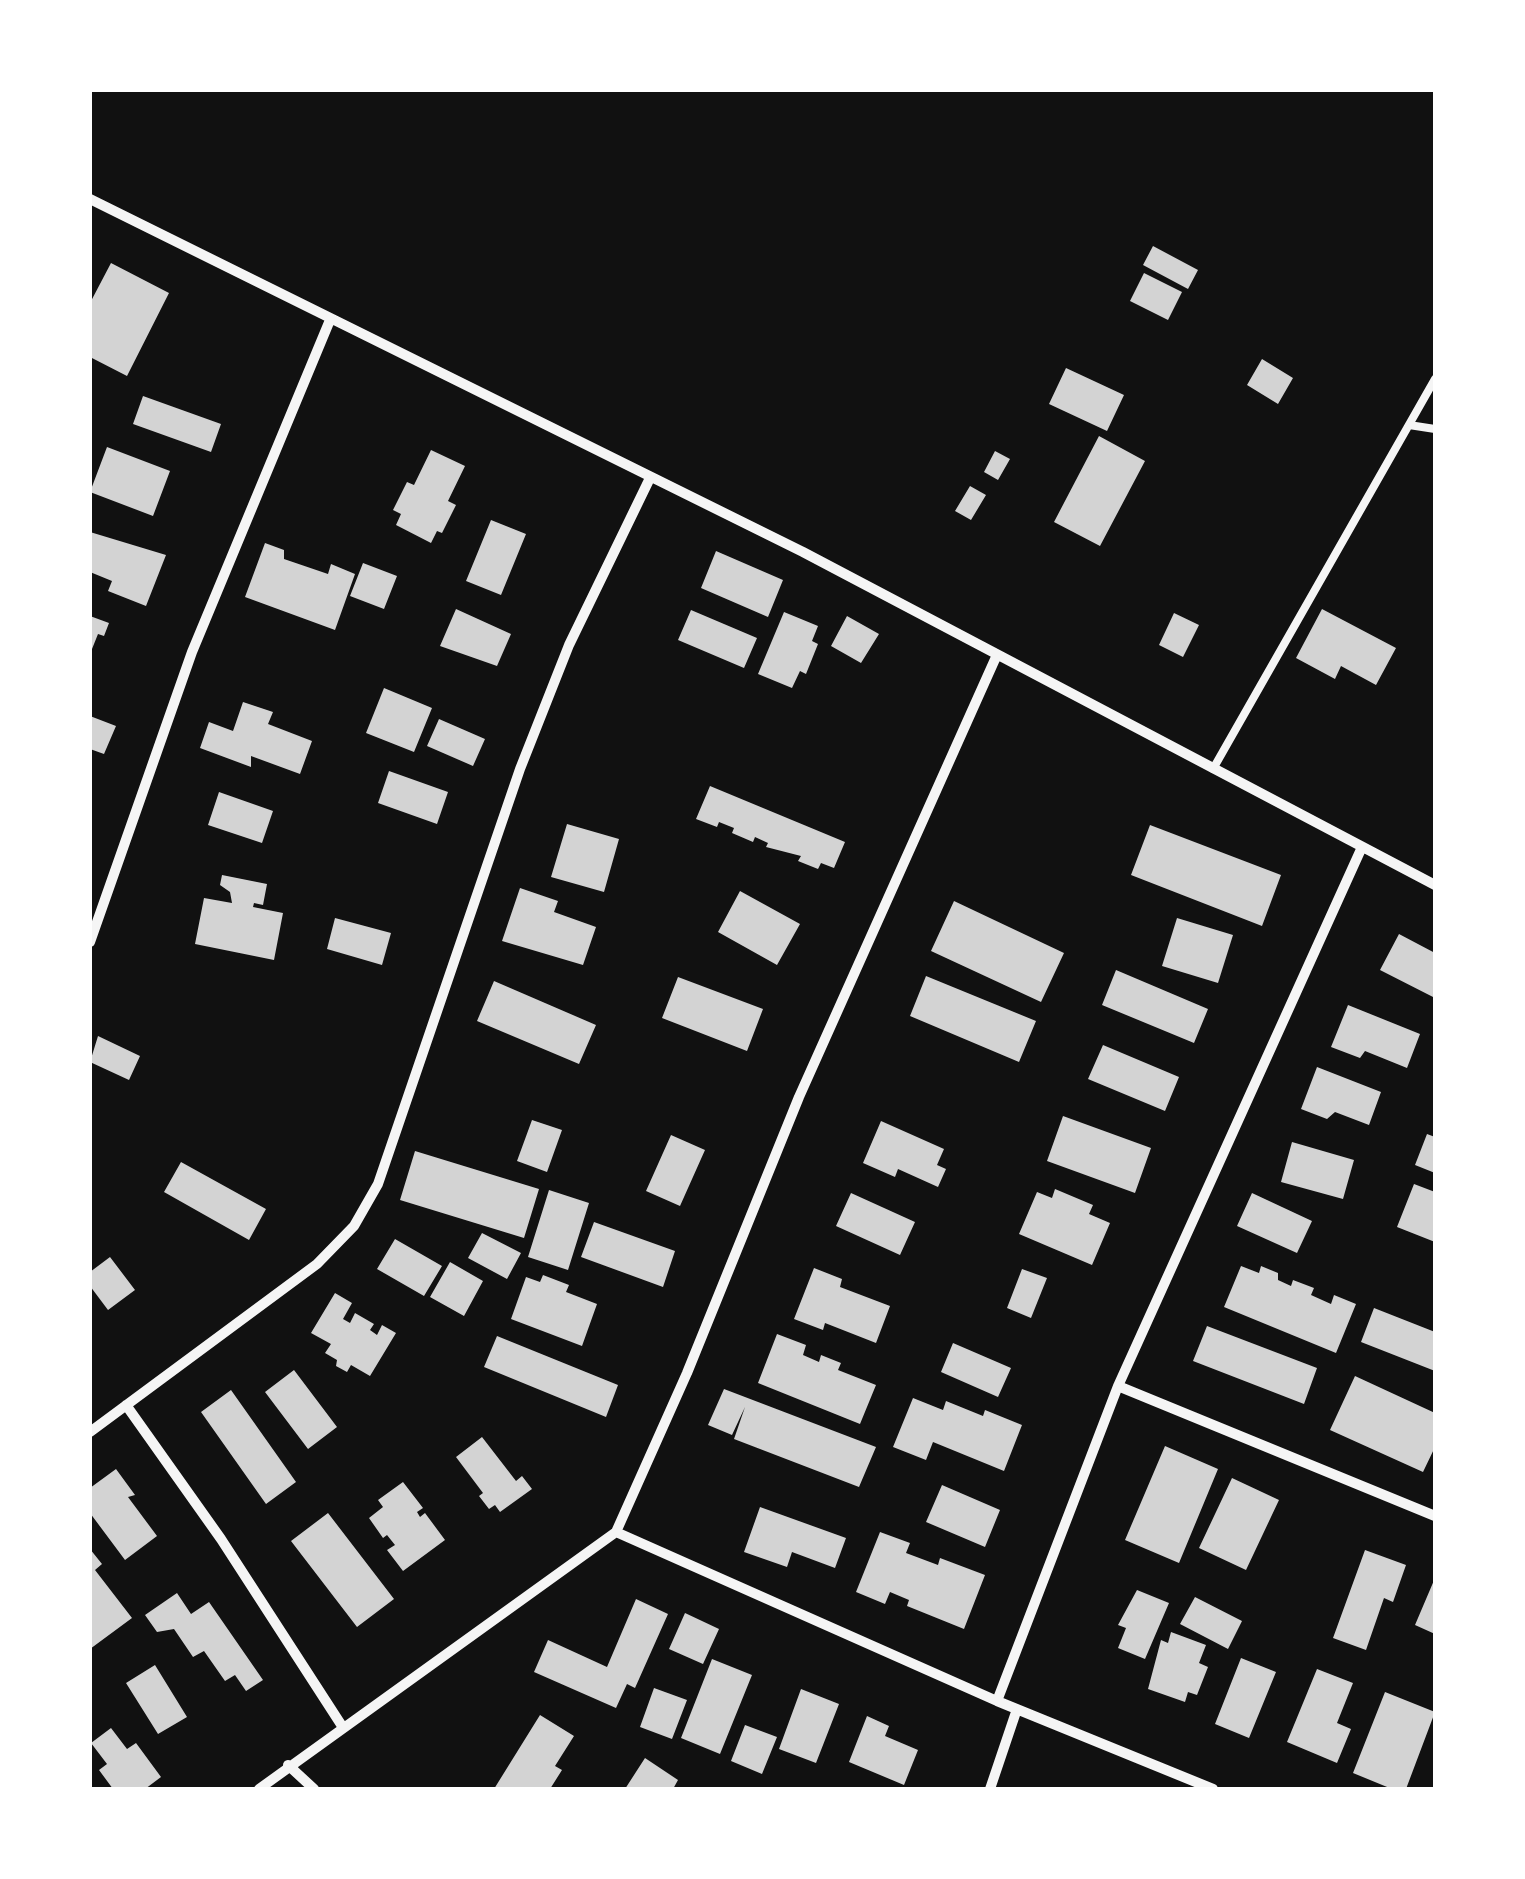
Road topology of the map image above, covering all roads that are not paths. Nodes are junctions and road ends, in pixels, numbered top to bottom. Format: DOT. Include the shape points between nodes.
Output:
graph roads {
  1 [pos="90,199"];
  2 [pos="330,320"];
  3 [pos="1435,380"];
  4 [pos="1409,425"];
  5 [pos="1435,429"];
  6 [pos="650,478"];
  7 [pos="996,657"];
  8 [pos="1212,769"];
  9 [pos="1362,847"];
  10 [pos="1435,885"];
  11 [pos="90,942"];
  12 [pos="1118,1386"];
  13 [pos="126,1405"];
  14 [pos="90,1432"];
  15 [pos="1435,1516"];
  16 [pos="616,1532"];
  17 [pos="996,1700"];
  18 [pos="1017,1709"];
  19 [pos="342,1726"];
  20 [pos="288,1765"];
  21 [pos="258,1789"];
  22 [pos="314,1789"];
  23 [pos="990,1789"];
  24 [pos="1213,1789"];
  1 -- 2 [label="street"];
  2 -- 6 [label="street"];
  2 -- 11 [label="street" via="192,652"];
  3 -- 4 [label="lane"];
  4 -- 5 [label="lane"];
  4 -- 8 [label="lane"];
  6 -- 7 [label="street"];
  6 -- 13 [label="street" via="569,645 520,769 378,1184 354,1226 317,1264"];
  7 -- 8 [label="street"];
  7 -- 16 [label="street" via="799,1097"];
  8 -- 9 [label="street"];
  9 -- 10 [label="street"];
  9 -- 12 [label="street"];
  12 -- 15 [label="street"];
  12 -- 17 [label="street"];
  13 -- 14 [label="street"];
  13 -- 19 [label="street"];
  16 -- 17 [label="street"];
  16 -- 19 [label="street"];
  17 -- 18 [label="street"];
  18 -- 23 [label="street"];
  18 -- 24 [label="street"];
  19 -- 20 [label="street"];
  20 -- 21 [label="street"];
  20 -- 22 [label="street"];
}
